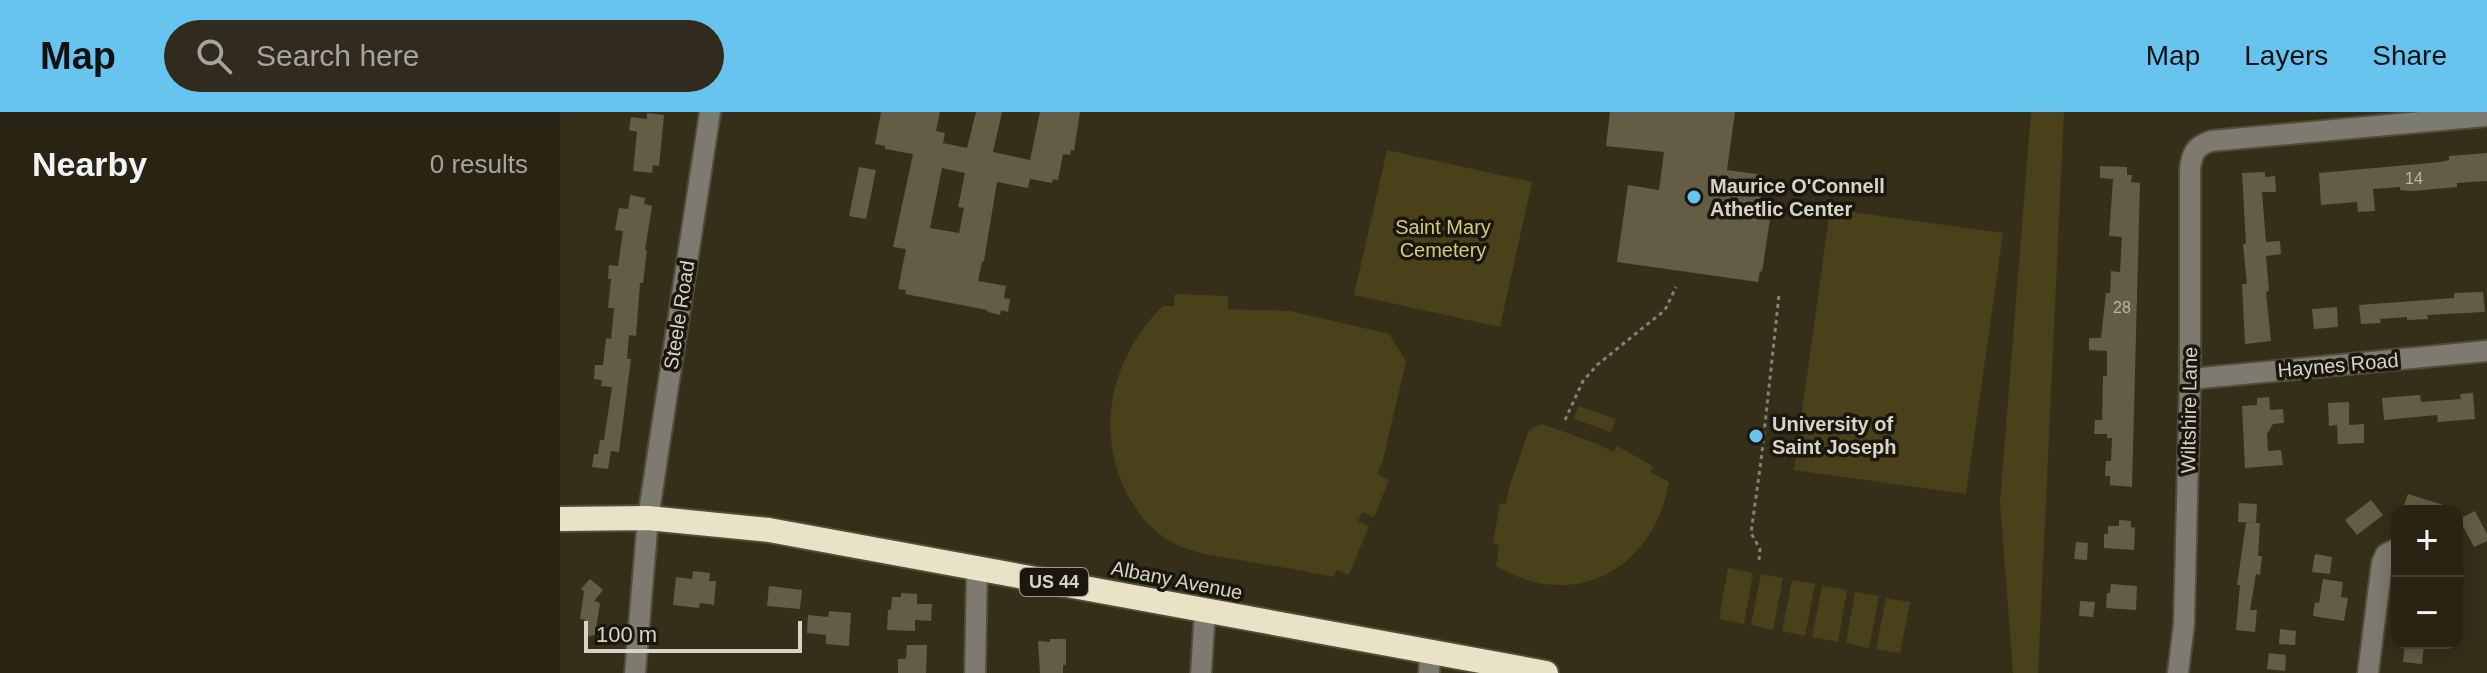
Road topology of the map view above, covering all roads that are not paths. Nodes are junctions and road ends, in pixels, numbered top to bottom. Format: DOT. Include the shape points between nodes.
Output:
graph roads {
  1 [pos="710,112"];
  2 [pos="2487,116"];
  3 [pos="2487,351"];
  4 [pos="2190,379"];
  5 [pos="648,518"];
  6 [pos="560,519"];
  7 [pos="2391,552"];
  8 [pos="977,568"];
  9 [pos="2391,592"];
  10 [pos="2376,604"];
  11 [pos="1205,610"];
  12 [pos="1430,663"];
  13 [pos="635,673"];
  14 [pos="975,673"];
  15 [pos="1201,673"];
  16 [pos="1546,673"];
  17 [pos="2178,673"];
  18 [pos="2368,673"];
  1 -- 5 [label="street, Steele Road"];
  2 -- 4 [label="street, Wiltshire Lane" via="2211,141 2196,148 2190,171"];
  3 -- 4 [label="street, Haynes Road"];
  4 -- 17 [label="street, Wiltshire Lane"];
  5 -- 6 [label="highway, Albany Avenue / US 44"];
  5 -- 8 [label="highway, Albany Avenue / US 44" via="769,530"];
  5 -- 13 [label="street, Steele Road"];
  7 -- 10 [label="street" via="2382,563"];
  8 -- 11 [label="highway, Albany Avenue / US 44"];
  8 -- 14 [label="street"];
  9 -- 10 [label="street"];
  10 -- 18 [label="street"];
  11 -- 12 [label="highway, Albany Avenue / US 44"];
  11 -- 15 [label="street"];
  12 -- 16 [label="highway, Albany Avenue / US 44"];
}
